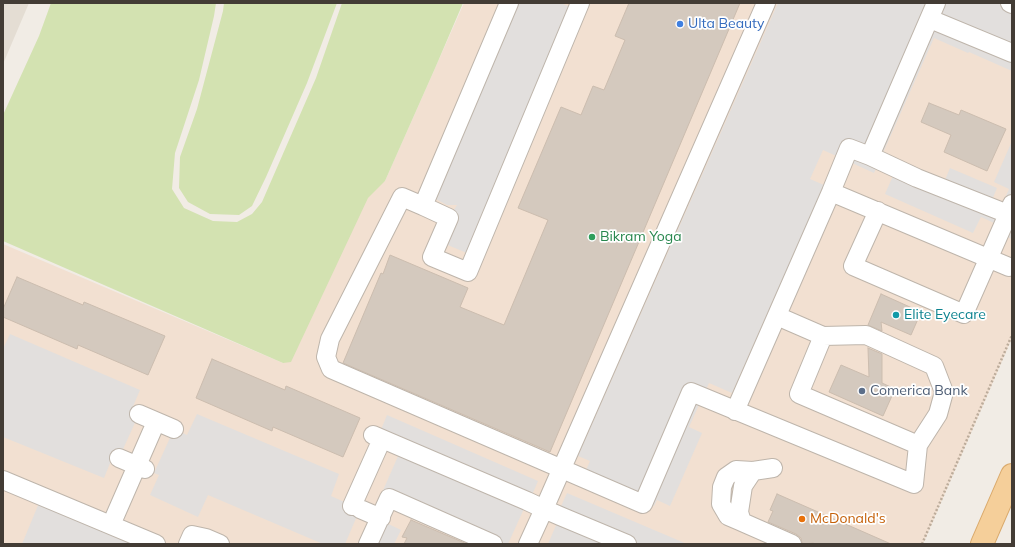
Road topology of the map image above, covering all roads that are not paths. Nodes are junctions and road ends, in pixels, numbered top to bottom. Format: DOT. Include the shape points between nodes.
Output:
graph roads {
  1 [pos="509,3"];
  2 [pos="580,3"];
  3 [pos="766,3"];
  4 [pos="933,11"];
  5 [pos="1012,53"];
  6 [pos="870,156"];
  7 [pos="831,192"];
  8 [pos="423,206"];
  9 [pos="1010,209"];
  10 [pos="878,212"];
  11 [pos="988,258"];
  12 [pos="1009,267"];
  13 [pos="777,316"];
  14 [pos="823,336"];
  15 [pos="735,411"];
  16 [pos="138,414"];
  17 [pos="156,422"];
  18 [pos="174,430"];
  19 [pos="918,445"];
  20 [pos="119,458"];
  21 [pos="141,467"];
  22 [pos="773,468"];
  23 [pos="562,469"];
  24 [pos="1012,475"];
  25 [pos="3,480"];
  26 [pos="544,510"];
  27 [pos="381,518"];
  28 [pos="111,525"];
  29 [pos="156,544"];
  30 [pos="188,544"];
  31 [pos="220,544"];
  32 [pos="368,544"];
  33 [pos="493,544"];
  34 [pos="528,544"];
  35 [pos="627,544"];
  36 [pos="792,544"];
  37 [pos="982,544"];
  1 -- 8 [label="lane"];
  2 -- 8 [label="lane" via="468,272 432,257 449,218"];
  3 -- 23 [label="lane"];
  4 -- 5 [label="lane"];
  4 -- 6 [label="lane"];
  6 -- 7 [label="lane" via="849,148"];
  6 -- 9 [label="lane" via="917,178"];
  7 -- 10 [label="lane"];
  7 -- 13 [label="lane"];
  8 -- 23 [label="lane" via="402,197 330,339 326,356 331,369"];
  9 -- 11 [label="lane"];
  10 -- 11 [label="lane"];
  10 -- 11 [label="lane" via="853,266 964,314"];
  11 -- 12 [label="lane"];
  13 -- 14 [label="lane"];
  13 -- 15 [label="lane"];
  14 -- 19 [label="lane" via="799,394"];
  14 -- 19 [label="lane" via="866,335 934,366 944,392 938,414"];
  15 -- 19 [label="lane" via="914,484"];
  15 -- 23 [label="lane" via="691,392 643,504"];
  16 -- 17 [label="lane"];
  17 -- 18 [label="lane"];
  17 -- 21 [label="lane"];
  20 -- 21 [label="lane"];
  21 -- 28 [label="lane"];
  22 -- 36 [label="lane" via="736,470 726,477 722,487 721,504 728,516"];
  23 -- 26 [label="lane"];
  24 -- 37 [label="main road"];
  25 -- 28 [label="lane"];
  26 -- 27 [label="lane" via="377,436 356,508"];
  26 -- 34 [label="lane"];
  26 -- 35 [label="lane"];
  27 -- 32 [label="lane"];
  27 -- 33 [label="lane" via="389,498"];
  28 -- 29 [label="lane"];
  30 -- 31 [label="lane" via="192,535"];
}
